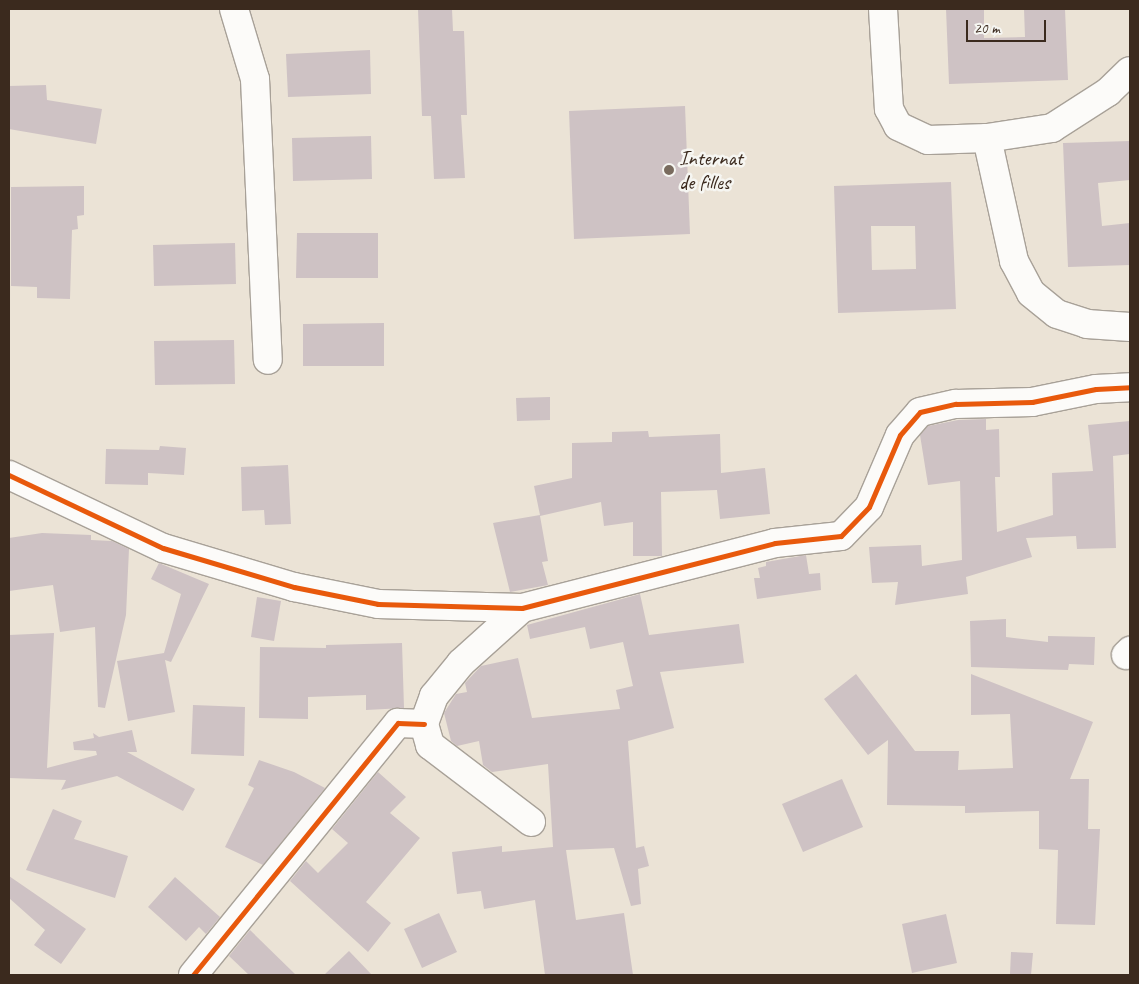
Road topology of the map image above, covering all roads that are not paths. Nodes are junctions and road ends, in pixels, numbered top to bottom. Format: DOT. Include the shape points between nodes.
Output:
graph roads {
  1 [pos="234,9"];
  2 [pos="883,9"];
  3 [pos="1130,71"];
  4 [pos="987,138"];
  5 [pos="1130,327"];
  6 [pos="268,360"];
  7 [pos="1130,387"];
  8 [pos="9,475"];
  9 [pos="522,608"];
  10 [pos="411,723"];
  11 [pos="531,822"];
  12 [pos="194,975"];
  1 -- 6 [label="street" via="255,79"];
  2 -- 4 [label="street" via="889,109 898,126 928,140"];
  3 -- 4 [label="street" via="1108,92 1052,128"];
  4 -- 5 [label="street" via="1014,261 1031,293 1057,314 1087,324"];
  7 -- 9 [label="street" via="1096,389 1032,402 956,404 920,412 900,435 869,506 841,536 775,543"];
  8 -- 9 [label="street" via="163,548 294,586 378,604"];
  9 -- 10 [label="street" via="461,663"];
  10 -- 11 [label="street" via="430,745"];
  10 -- 12 [label="street"];
}
